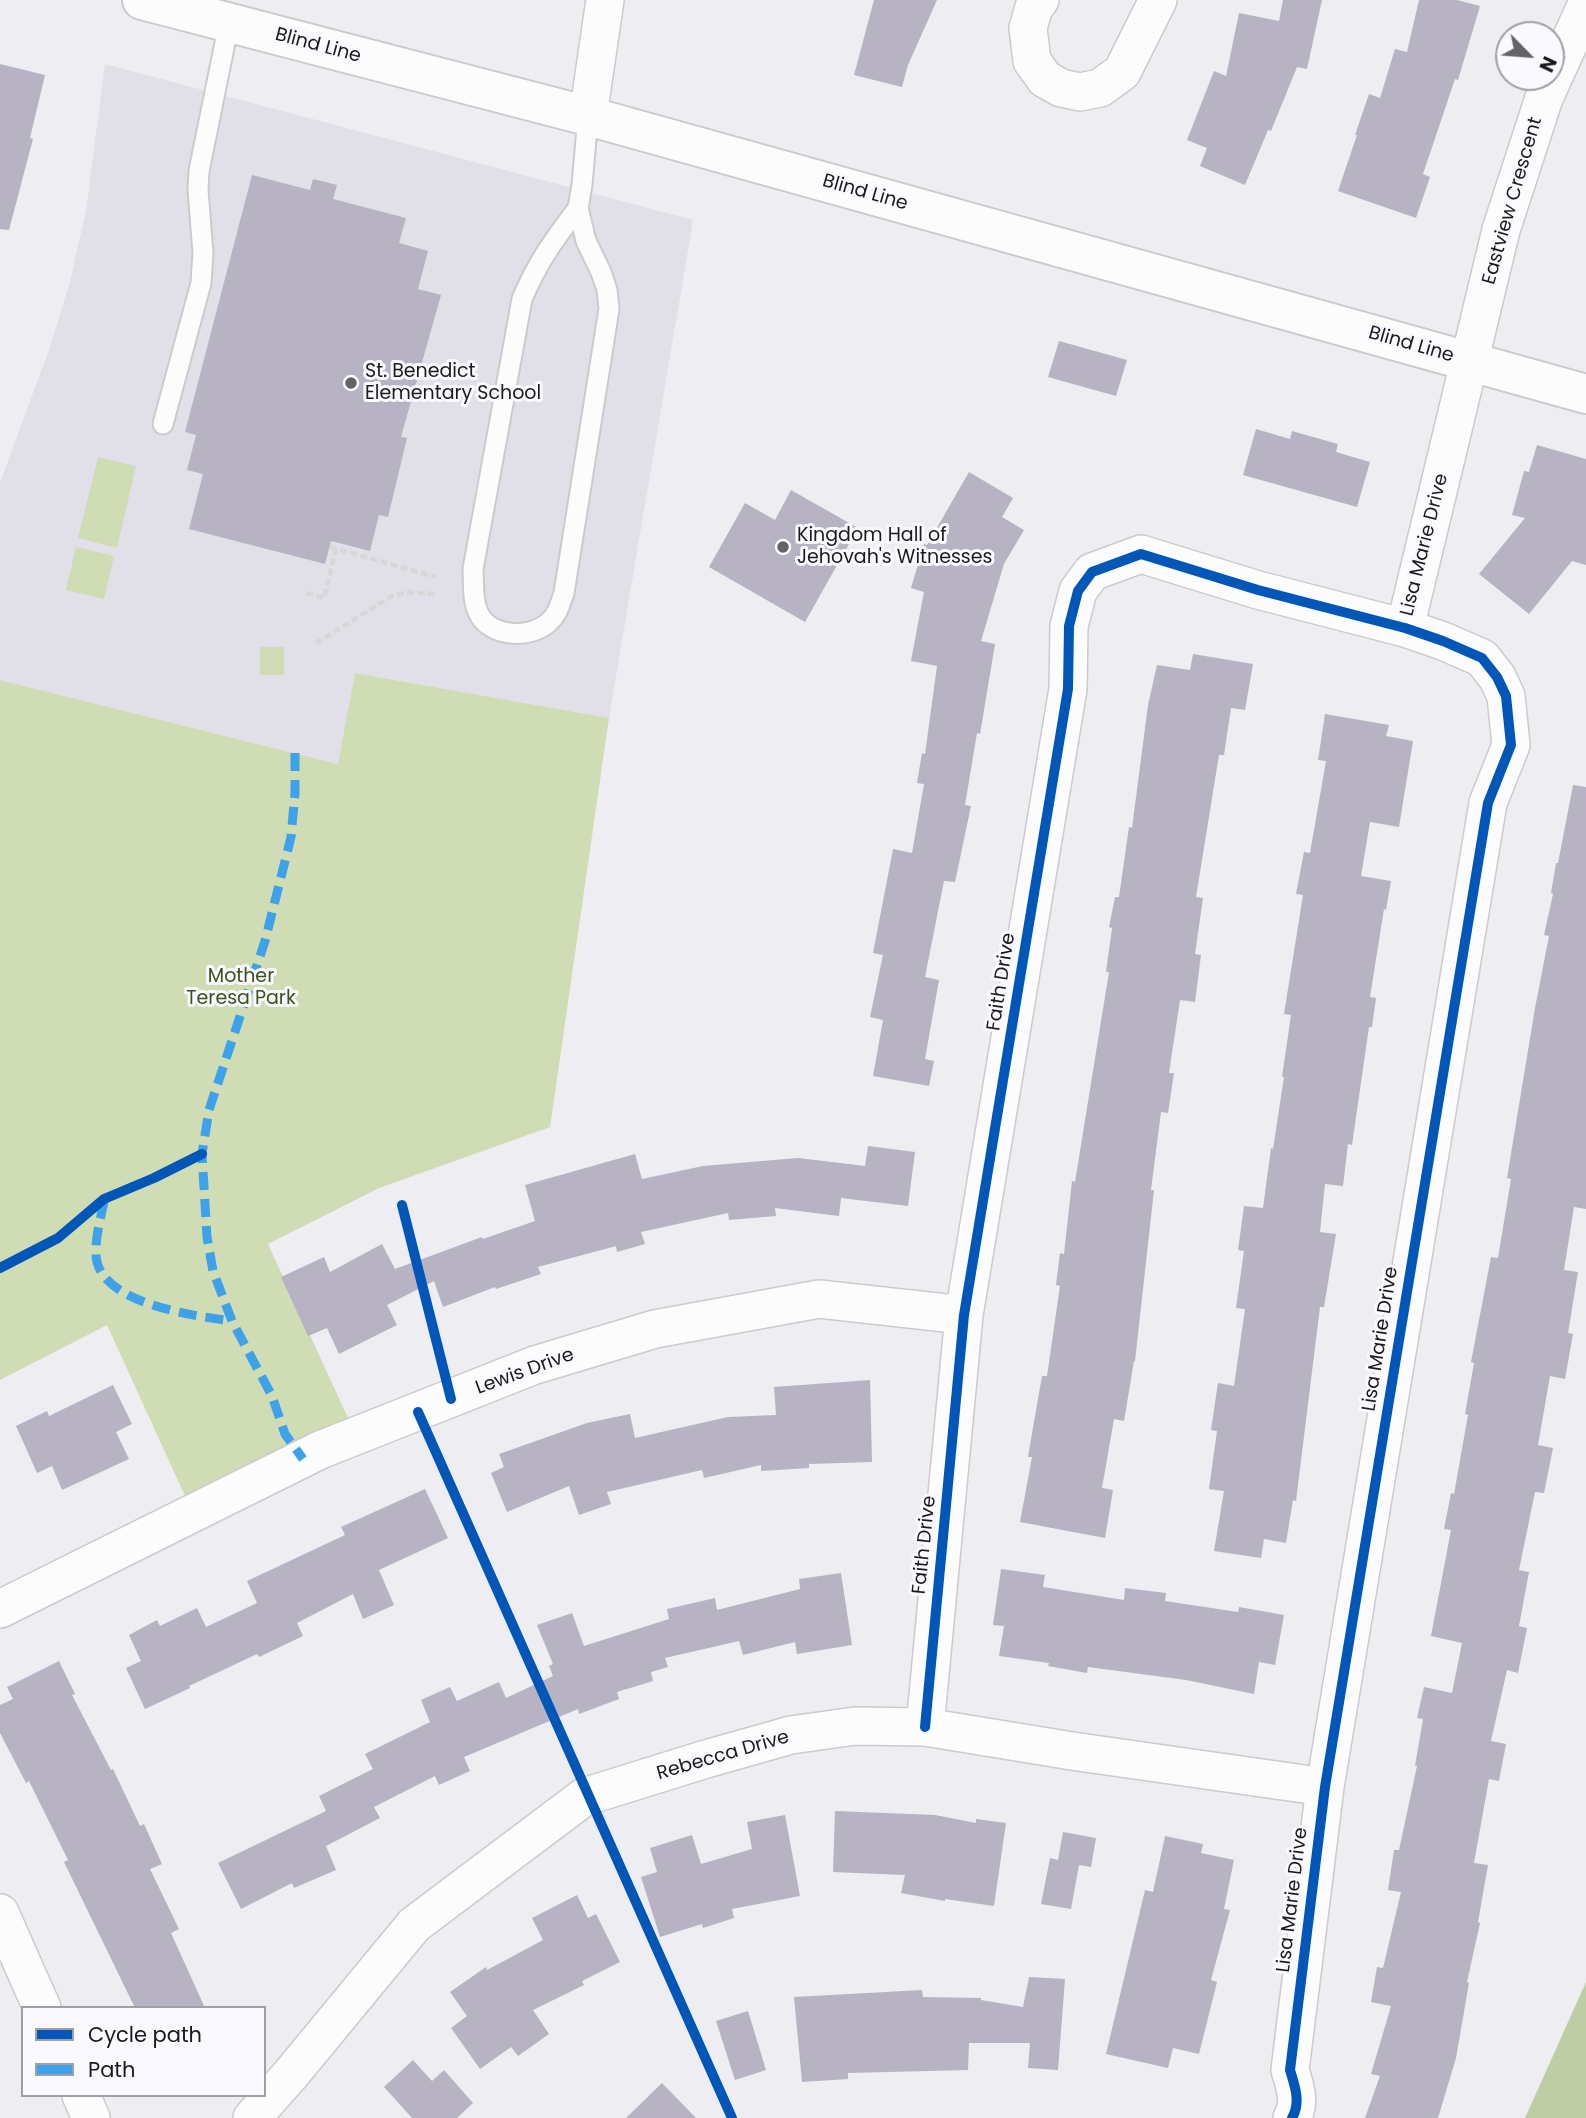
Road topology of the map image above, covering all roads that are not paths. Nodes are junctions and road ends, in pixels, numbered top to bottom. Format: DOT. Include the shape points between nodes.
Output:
graph roads {
  1 [pos="142,0"];
  2 [pos="606,0"];
  3 [pos="1040,0"];
  4 [pos="1158,0"];
  5 [pos="1586,6"];
  6 [pos="229,23"];
  7 [pos="588,116"];
  8 [pos="578,208"];
  9 [pos="1470,362"];
  10 [pos="1586,394"];
  11 [pos="163,424"];
  12 [pos="1405,628"];
  13 [pos="964,1315"];
  14 [pos="0,1609"];
  15 [pos="925,1727"];
  16 [pos="1325,1787"];
  17 [pos="0,1913"];
  18 [pos="41,2006"];
  19 [pos="82,2097"];
  20 [pos="91,2118"];
  21 [pos="252,2118"];
  22 [pos="1292,2118"];
  1 -- 6 [label="street, Blind Line"];
  2 -- 7 [label="street"];
  3 -- 4 [label="street" via="1028,27 1032,61 1045,79 1080,92 1100,89 1122,72"];
  5 -- 9 [label="street, Eastview Crescent" via="1544,98 1501,229"];
  6 -- 7 [label="street, Blind Line"];
  6 -- 11 [label="lane" via="199,171 201,283"];
  7 -- 8 [label="lane"];
  7 -- 9 [label="street, Blind Line"];
  8 -- 8 [label="lane" via="535,268 522,299 473,569 478,612 484,622 505,632 535,631 549,623 564,593 609,309 607,290"];
  9 -- 10 [label="street, Blind Line"];
  9 -- 12 [label="street, Lisa Marie Drive"];
  12 -- 13 [label="street, Faith Drive" via="1141,554 1092,572 1078,591 1069,626 1066,703"];
  12 -- 16 [label="street, Lisa Marie Drive" via="1482,658 1506,696 1511,745 1488,803"];
  13 -- 14 [label="street, Lewis Drive" via="819,1299 655,1329 535,1365 320,1450"];
  13 -- 15 [label="street, Faith Drive"];
  15 -- 16 [label="street, Rebecca Drive"];
  15 -- 21 [label="street, Rebecca Drive" via="855,1726 791,1735 584,1797 414,1925"];
  16 -- 22 [label="street, Lisa Marie Drive" via="1290,2070 1297,2093"];
  17 -- 18 [label="street"];
  19 -- 20 [label="street"];
}
